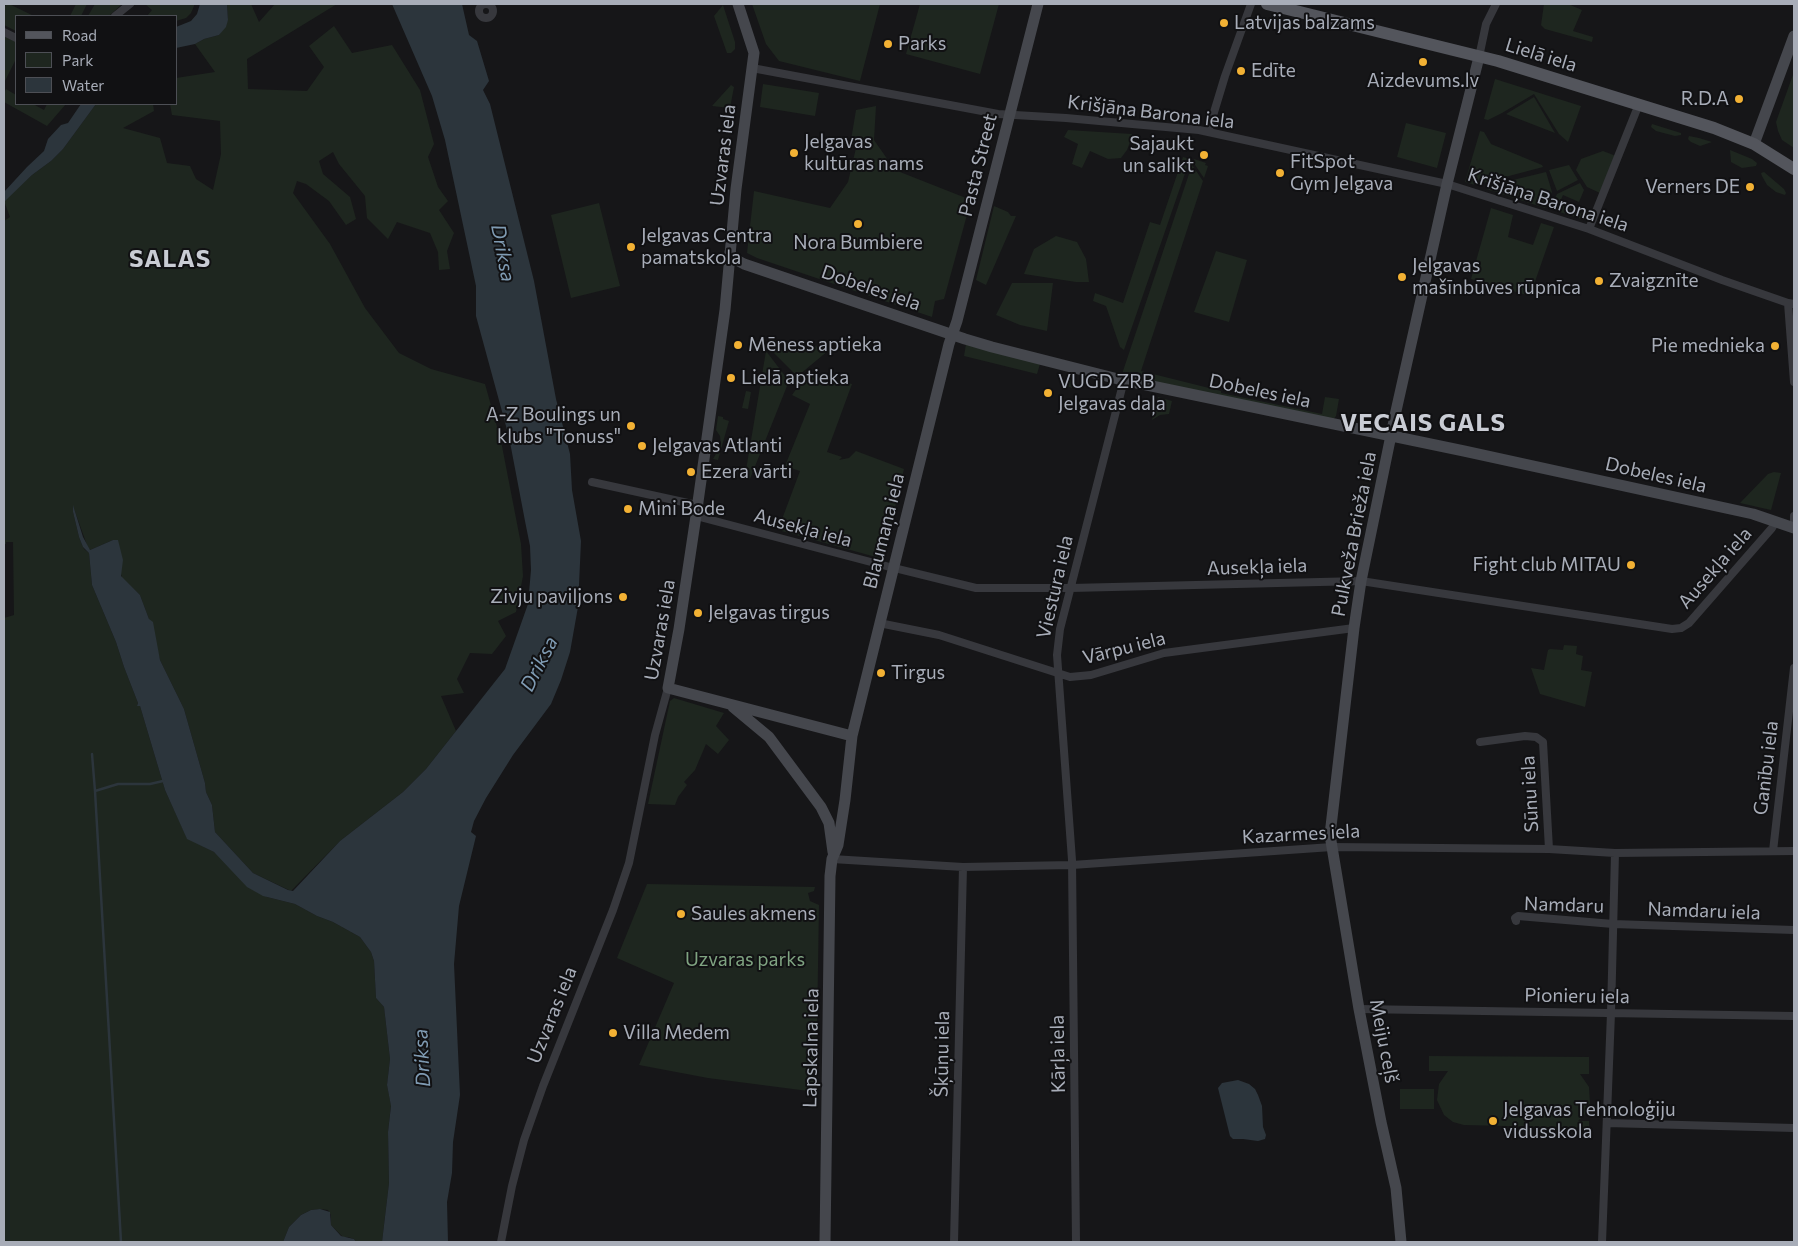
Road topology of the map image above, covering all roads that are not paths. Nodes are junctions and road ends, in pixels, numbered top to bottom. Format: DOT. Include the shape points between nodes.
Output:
graph roads {
  1 [pos="130,4"];
  2 [pos="738,4"];
  3 [pos="1038,4"];
  4 [pos="1251,4"];
  5 [pos="1267,4"];
  6 [pos="1496,4"];
  7 [pos="116,15"];
  8 [pos="1794,36"];
  9 [pos="1479,57"];
  10 [pos="752,68"];
  11 [pos="1639,104"];
  12 [pos="1008,116"];
  13 [pos="1208,132"];
  14 [pos="1754,144"];
  15 [pos="1794,169"];
  16 [pos="1447,184"];
  17 [pos="1589,229"];
  18 [pos="730,252"];
  19 [pos="1791,304"];
  20 [pos="952,334"];
  21 [pos="1124,380"];
  22 [pos="1794,382"];
  23 [pos="1391,436"];
  24 [pos="592,482"];
  25 [pos="697,511"];
  26 [pos="1794,516"];
  27 [pos="1776,521"];
  28 [pos="1794,528"];
  29 [pos="893,568"];
  30 [pos="1362,581"];
  31 [pos="1071,588"];
  32 [pos="879,623"];
  33 [pos="1354,628"];
  34 [pos="1794,668"];
  35 [pos="1058,674"];
  36 [pos="668,688"];
  37 [pos="726,702"];
  38 [pos="779,716"];
  39 [pos="852,736"];
  40 [pos="770,737"];
  41 [pos="1480,742"];
  42 [pos="1332,846"];
  43 [pos="1549,849"];
  44 [pos="1772,850"];
  45 [pos="1794,851"];
  46 [pos="1615,853"];
  47 [pos="833,856"];
  48 [pos="1072,865"];
  49 [pos="962,867"];
  50 [pos="1516,921"];
  51 [pos="1613,924"];
  52 [pos="1794,930"];
  53 [pos="1360,1009"];
  54 [pos="1611,1013"];
  55 [pos="1794,1016"];
  56 [pos="1607,1123"];
  57 [pos="1794,1128"];
  58 [pos="501,1242"];
  59 [pos="824,1242"];
  60 [pos="954,1242"];
  61 [pos="1076,1242"];
  62 [pos="1401,1242"];
  63 [pos="1602,1242"];
  1 -- 7 [label="street"];
  2 -- 10 [label="street, Uzvaras iela" via="754,53"];
  3 -- 12 [label="street, Pasta Street"];
  4 -- 13 [label="street"];
  5 -- 9 [label="main road, Lielā iela"];
  6 -- 9 [label="street" via="1486,24"];
  8 -- 14 [label="street"];
  9 -- 11 [label="main road, Lielā iela"];
  9 -- 16 [label="street, Pulkveža Brieža iela"];
  10 -- 12 [label="street, Krišjāņa Barona iela"];
  10 -- 18 [label="street, Uzvaras iela"];
  11 -- 14 [label="main road, Lielā iela"];
  11 -- 17 [label="street"];
  12 -- 13 [label="street, Krišjāņa Barona iela"];
  12 -- 20 [label="street, Pasta Street"];
  13 -- 16 [label="street, Krišjāņa Barona iela"];
  14 -- 15 [label="main road, Lielā iela"];
  16 -- 17 [label="street, Krišjāņa Barona iela"];
  16 -- 23 [label="street, Pulkveža Brieža iela"];
  17 -- 19 [label="street, Krišjāņa Barona iela"];
  18 -- 20 [label="street, Dobeles iela" via="733,258 744,264"];
  18 -- 25 [label="street, Uzvaras iela"];
  19 -- 22 [label="street"];
  20 -- 21 [label="street, Dobeles iela"];
  20 -- 29 [label="street, Blaumaņa iela"];
  21 -- 23 [label="street, Dobeles iela"];
  21 -- 31 [label="street, Viestura iela"];
  23 -- 27 [label="street, Dobeles iela"];
  23 -- 30 [label="street, Pulkveža Brieža iela"];
  24 -- 25 [label="street, Ausekļa iela"];
  25 -- 29 [label="street, Ausekļa iela"];
  25 -- 36 [label="street, Uzvaras iela"];
  26 -- 28 [label="street"];
  27 -- 28 [label="street, Dobeles iela"];
  27 -- 30 [label="street, Ausekļa iela" via="1690,623 1677,629"];
  29 -- 31 [label="street, Ausekļa iela" via="976,588"];
  29 -- 32 [label="street, Blaumaņa iela"];
  30 -- 31 [label="street, Ausekļa iela"];
  30 -- 33 [label="street, Pulkveža Brieža iela"];
  31 -- 35 [label="street, Viestura iela" via="1060,629"];
  32 -- 35 [label="street, Vārpu iela" via="939,635"];
  32 -- 39 [label="street, Blaumaņa iela"];
  33 -- 35 [label="street, Vārpu iela" via="1164,653 1091,675 1070,677"];
  33 -- 42 [label="street, Pulkveža Brieža iela" via="1330,835"];
  34 -- 44 [label="street, Ganību iela"];
  35 -- 48 [label="street, Viestura iela"];
  36 -- 37 [label="street, Lapskalna iela"];
  36 -- 58 [label="street, Uzvaras iela" via="629,863 524,1140"];
  37 -- 38 [label="street, Lapskalna iela"];
  37 -- 40 [label="street, Lapskalna iela"];
  38 -- 39 [label="street, Lapskalna iela"];
  38 -- 40 [label="street" via="770,728"];
  39 -- 47 [label="street, Lapskalna iela" via="841,827"];
  40 -- 47 [label="street, Lapskalna iela" via="821,807 829,824"];
  41 -- 43 [label="street, Sūnu iela" via="1525,736 1536,737 1543,742"];
  42 -- 43 [label="street, Kazarmes iela"];
  42 -- 48 [label="street, Kazarmes iela"];
  42 -- 53 [label="street, Meiju ceļš"];
  43 -- 46 [label="street, Kazarmes iela"];
  44 -- 45 [label="street"];
  44 -- 46 [label="street, Kazarmes iela"];
  46 -- 51 [label="street"];
  47 -- 49 [label="street, Kazarmes iela"];
  47 -- 59 [label="street, Lapskalna iela" via="830,876"];
  48 -- 49 [label="street, Kazarmes iela"];
  48 -- 61 [label="street, Kārļa iela"];
  49 -- 60 [label="street, Šķūņu iela"];
  50 -- 51 [label="street, Namdaru" via="1518,916"];
  51 -- 52 [label="street, Namdaru iela"];
  51 -- 54 [label="street"];
  53 -- 54 [label="street, Pionieru iela"];
  53 -- 62 [label="street, Meiju ceļš" via="1396,1188"];
  54 -- 55 [label="street, Pionieru iela"];
  54 -- 56 [label="street"];
  56 -- 57 [label="street"];
  56 -- 63 [label="street"];
}
